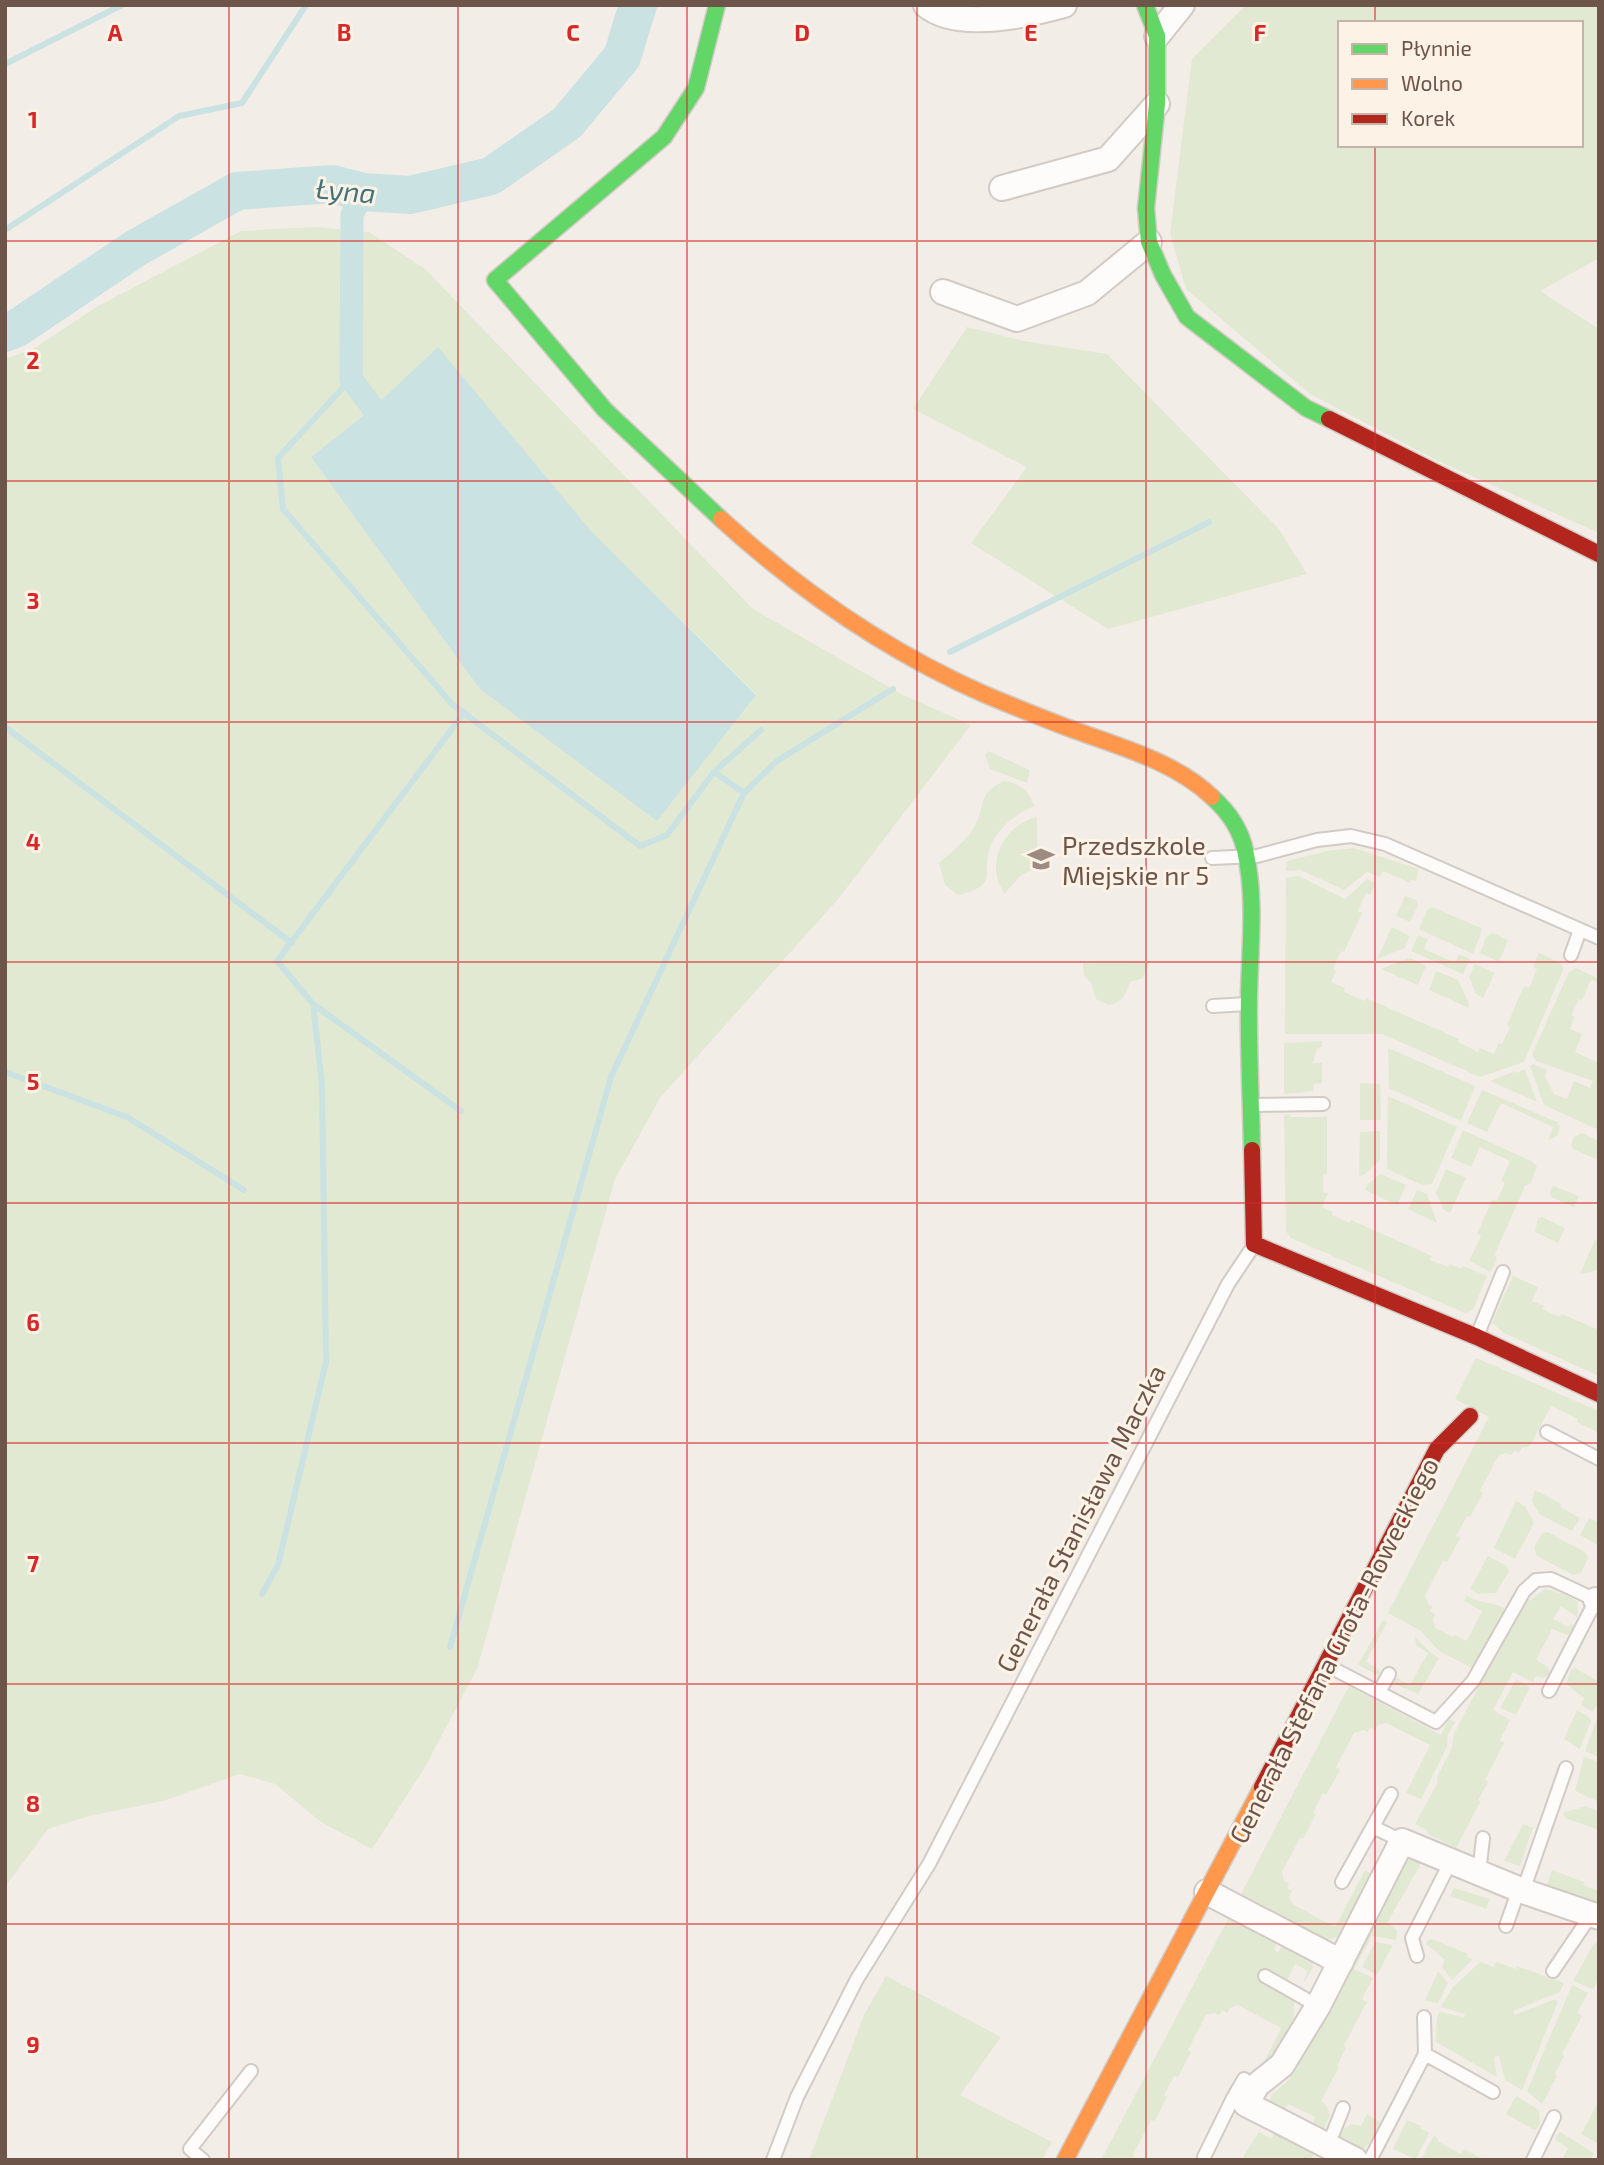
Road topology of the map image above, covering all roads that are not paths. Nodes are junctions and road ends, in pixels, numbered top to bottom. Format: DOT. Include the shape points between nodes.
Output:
graph roads {
  1 [pos="926,5"];
  2 [pos="1064,5"];
  3 [pos="1145,5"];
  4 [pos="1182,5"];
  5 [pos="717,6"];
  6 [pos="1157,36"];
  7 [pos="1157,104"];
  8 [pos="1002,188"];
  9 [pos="1149,242"];
  10 [pos="943,292"];
  11 [pos="1599,554"];
  12 [pos="1247,856"];
  13 [pos="1212,858"];
  14 [pos="1580,930"];
  15 [pos="1599,938"];
  16 [pos="1571,955"];
  17 [pos="1249,1003"];
  18 [pos="1213,1006"];
  19 [pos="1323,1104"];
  20 [pos="1251,1105"];
  21 [pos="1254,1244"];
  22 [pos="1503,1272"];
  23 [pos="1476,1337"];
  24 [pos="1599,1394"];
  25 [pos="1470,1416"];
  26 [pos="1547,1432"];
  27 [pos="1599,1459"];
  28 [pos="1597,1601"];
  29 [pos="1326,1666"];
  30 [pos="1389,1674"];
  31 [pos="1549,1691"];
  32 [pos="1379,1692"];
  33 [pos="1566,1768"];
  34 [pos="1391,1794"];
  35 [pos="1373,1828"];
  36 [pos="1483,1838"];
  37 [pos="1402,1841"];
  38 [pos="1451,1861"];
  39 [pos="1479,1873"];
  40 [pos="1342,1882"];
  41 [pos="1521,1890"];
  42 [pos="1207,1892"];
  43 [pos="1595,1916"];
  44 [pos="1506,1926"];
  45 [pos="1417,1956"];
  46 [pos="1340,1962"];
  47 [pos="1553,1971"];
  48 [pos="1265,1976"];
  49 [pos="1318,2006"];
  50 [pos="1424,2017"];
  51 [pos="1425,2054"];
  52 [pos="251,2071"];
  53 [pos="1244,2079"];
  54 [pos="1493,2092"];
  55 [pos="1239,2101"];
  56 [pos="1343,2108"];
  57 [pos="1554,2117"];
  58 [pos="1328,2146"];
  59 [pos="1205,2157"];
  60 [pos="203,2160"];
  61 [pos="773,2160"];
  62 [pos="1065,2160"];
  63 [pos="1355,2160"];
  64 [pos="1370,2160"];
  65 [pos="1533,2160"];
  1 -- 2 [label="street" via="974,21"];
  3 -- 6 [label="street"];
  4 -- 6 [label="street"];
  5 -- 12 [label="street" via="696,88 664,136 495,280 605,409 719,519 824,604 879,641 943,675 1181,775 1221,805 1238,827"];
  6 -- 7 [label="street"];
  7 -- 8 [label="street" via="1108,159"];
  7 -- 9 [label="street" via="1146,208"];
  9 -- 10 [label="street" via="1087,293 1017,319"];
  9 -- 11 [label="street" via="1188,317 1306,408"];
  12 -- 13 [label="lane"];
  12 -- 14 [label="lane" via="1351,836 1385,845"];
  12 -- 17 [label="street"];
  14 -- 15 [label="lane"];
  14 -- 16 [label="lane"];
  17 -- 18 [label="lane"];
  17 -- 20 [label="street"];
  19 -- 20 [label="lane"];
  20 -- 21 [label="street"];
  21 -- 23 [label="street"];
  21 -- 61 [label="lane, Generała Stanisława Maczka" via="1228,1284 929,1864 858,1979 797,2097"];
  22 -- 23 [label="lane"];
  23 -- 24 [label="street"];
  25 -- 29 [label="street, Generała Stefana Grota-Roweckiego" via="1437,1449"];
  26 -- 27 [label="lane"];
  28 -- 31 [label="lane"];
  28 -- 32 [label="lane" via="1551,1579 1536,1580 1524,1591 1473,1681 1436,1722"];
  29 -- 32 [label="lane"];
  29 -- 42 [label="street, Generała Stefana Grota-Roweckiego"];
  30 -- 32 [label="lane"];
  33 -- 41 [label="lane"];
  34 -- 35 [label="lane"];
  35 -- 37 [label="lane"];
  35 -- 40 [label="lane"];
  36 -- 39 [label="lane"];
  37 -- 38 [label="street"];
  37 -- 46 [label="street"];
  38 -- 39 [label="street"];
  38 -- 45 [label="lane" via="1412,1938"];
  39 -- 41 [label="street"];
  41 -- 43 [label="street"];
  41 -- 44 [label="lane"];
  42 -- 46 [label="street"];
  42 -- 62 [label="street, Generała Stefana Grota-Roweckiego"];
  43 -- 47 [label="lane"];
  46 -- 49 [label="street"];
  48 -- 49 [label="lane"];
  49 -- 55 [label="street" via="1282,2066"];
  50 -- 51 [label="lane"];
  51 -- 54 [label="lane"];
  51 -- 64 [label="lane"];
  52 -- 60 [label="lane" via="190,2149"];
  53 -- 55 [label="lane"];
  55 -- 58 [label="street"];
  55 -- 59 [label="lane"];
  56 -- 58 [label="lane"];
  57 -- 65 [label="lane"];
  58 -- 63 [label="street"];
}
